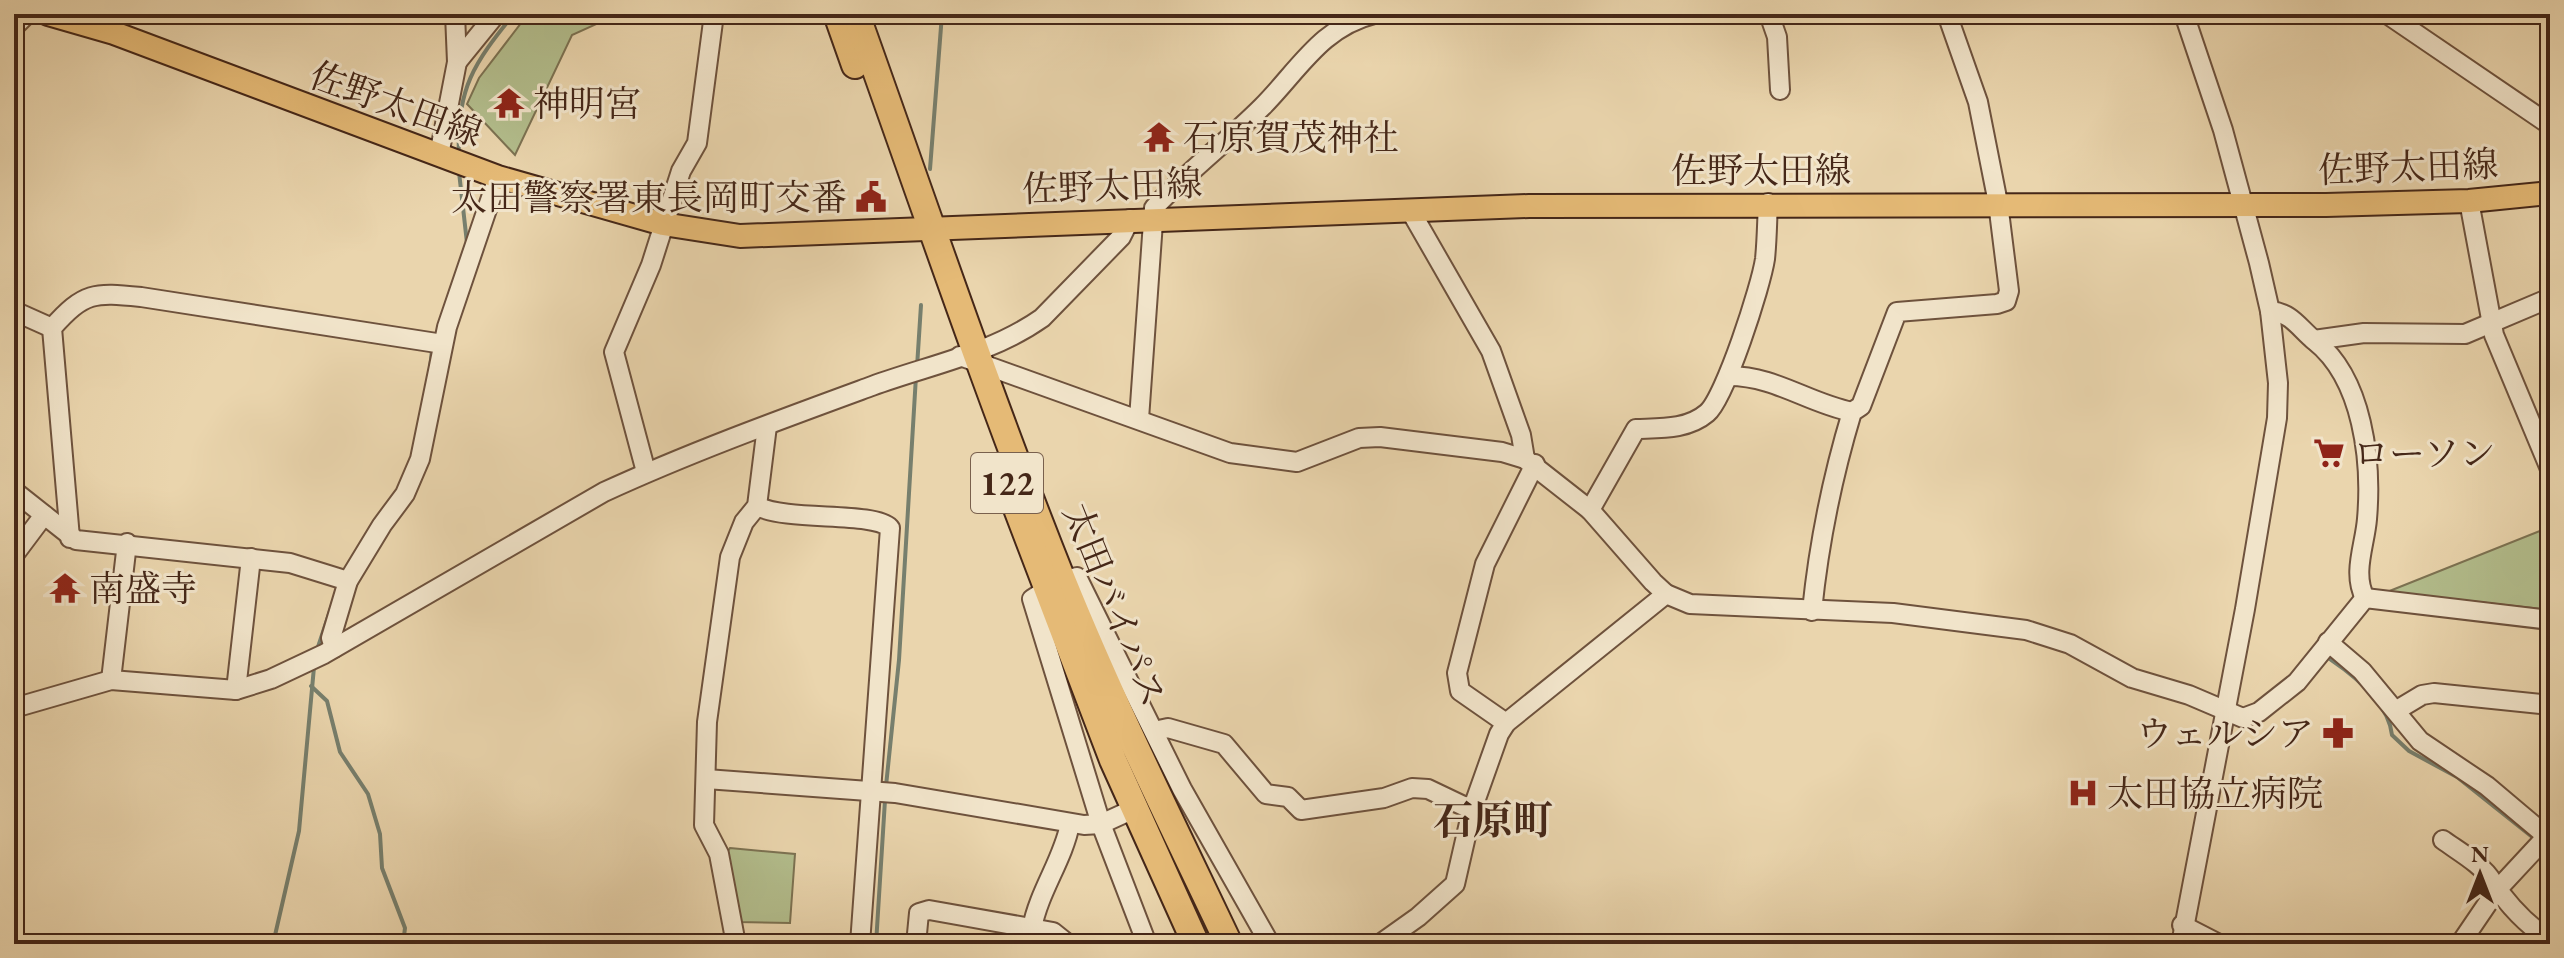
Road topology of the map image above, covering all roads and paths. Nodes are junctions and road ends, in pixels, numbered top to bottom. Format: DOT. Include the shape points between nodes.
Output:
graph roads {
  1 [pos="27,14"];
  2 [pos="48,14"];
  3 [pos="455,14"];
  4 [pos="496,14"];
  5 [pos="714,14"];
  6 [pos="837,14"];
  7 [pos="856,14"];
  8 [pos="1374,14"];
  9 [pos="1422,14"];
  10 [pos="1456,14"];
  11 [pos="1769,14"];
  12 [pos="1947,14"];
  13 [pos="2184,14"];
  14 [pos="2387,14"];
  15 [pos="14,27"];
  16 [pos="457,62"];
  17 [pos="1780,90"];
  18 [pos="2550,125"];
  19 [pos="439,155"];
  20 [pos="498,177"];
  21 [pos="2550,193"];
  22 [pos="2469,201"];
  23 [pos="1768,203"];
  24 [pos="1998,203"];
  25 [pos="2241,205"];
  26 [pos="1410,210"];
  27 [pos="1140,219"];
  28 [pos="663,224"];
  29 [pos="923,228"];
  30 [pos="2550,298"];
  31 [pos="14,311"];
  32 [pos="2270,311"];
  33 [pos="2490,323"];
  34 [pos="52,328"];
  35 [pos="2314,340"];
  36 [pos="443,344"];
  37 [pos="975,355"];
  38 [pos="1729,376"];
  39 [pos="1852,412"];
  40 [pos="1139,419"];
  41 [pos="767,426"];
  42 [pos="1530,462"];
  43 [pos="2550,469"];
  44 [pos="646,472"];
  45 [pos="14,491"];
  46 [pos="757,506"];
  47 [pos="1590,510"];
  48 [pos="44,515"];
  49 [pos="70,538"];
  50 [pos="127,543"];
  51 [pos="14,555"];
  52 [pos="251,558"];
  53 [pos="348,581"];
  54 [pos="1055,585"];
  55 [pos="1666,594"];
  56 [pos="2365,598"];
  57 [pos="1812,611"];
  58 [pos="2550,620"];
  59 [pos="2328,642"];
  60 [pos="334,648"];
  61 [pos="111,680"];
  62 [pos="236,690"];
  63 [pos="2550,705"];
  64 [pos="14,708"];
  65 [pos="2397,710"];
  66 [pos="2225,712"];
  67 [pos="1506,723"];
  68 [pos="1154,731"];
  69 [pos="706,779"];
  70 [pos="871,791"];
  71 [pos="1157,800"];
  72 [pos="1472,810"];
  73 [pos="1070,824"];
  74 [pos="1101,824"];
  75 [pos="2548,837"];
  76 [pos="2443,840"];
  77 [pos="2496,891"];
  78 [pos="1032,928"];
  79 [pos="2181,939"];
  80 [pos="2550,940"];
  81 [pos="736,944"];
  82 [pos="860,944"];
  83 [pos="916,944"];
  84 [pos="1068,944"];
  85 [pos="1147,944"];
  86 [pos="1196,944"];
  87 [pos="1215,944"];
  88 [pos="1229,944"];
  89 [pos="1270,944"];
  90 [pos="1380,944"];
  91 [pos="2219,944"];
  92 [pos="2460,944"];
  1 -- 15 [label="street"];
  2 -- 19 [label="main road, 佐野太田線" via="114,33"];
  3 -- 16 [label="street"];
  4 -- 16 [label="street"];
  5 -- 28 [label="street" via="697,143"];
  6 -- 29 [label="highway, 太田バイパス / 122"];
  7 -- 29 [label="highway, 太田バイパス / 122"];
  8 -- 27 [label="street" via="1347,24 1308,51 1263,106"];
  9 -- 10 [label="street"];
  11 -- 17 [label="street" via="1777,37"];
  12 -- 24 [label="street" via="1978,102"];
  13 -- 25 [label="street" via="2223,130"];
  14 -- 18 [label="street"];
  16 -- 19 [label="street"];
  19 -- 20 [label="main road, 佐野太田線"];
  20 -- 28 [label="main road, 佐野太田線"];
  20 -- 36 [label="street"];
  21 -- 22 [label="main road, 佐野太田線"];
  22 -- 25 [label="main road, 佐野太田線"];
  22 -- 33 [label="street"];
  23 -- 24 [label="main road, 佐野太田線"];
  23 -- 26 [label="main road, 佐野太田線"];
  23 -- 38 [label="street" via="1765,260"];
  24 -- 25 [label="main road, 佐野太田線"];
  24 -- 39 [label="street" via="2006,301 1959,310 1897,312 1861,406"];
  25 -- 32 [label="street"];
  26 -- 27 [label="main road, 佐野太田線"];
  26 -- 42 [label="street" via="1491,351"];
  27 -- 29 [label="main road, 佐野太田線"];
  27 -- 37 [label="street" via="1042,318"];
  27 -- 40 [label="street"];
  28 -- 29 [label="main road, 佐野太田線" via="740,236"];
  28 -- 44 [label="street" via="614,352"];
  29 -- 37 [label="highway, 太田バイパス / 122"];
  30 -- 33 [label="street"];
  31 -- 34 [label="street"];
  32 -- 35 [label="street" via="2290,315"];
  32 -- 66 [label="street" via="2277,418"];
  33 -- 35 [label="street" via="2450,337 2364,333"];
  33 -- 43 [label="street"];
  34 -- 36 [label="street" via="76,302 98,292"];
  34 -- 49 [label="street"];
  35 -- 56 [label="street" via="2333,359 2357,409 2369,485 2359,577"];
  36 -- 53 [label="street" via="415,474"];
  37 -- 40 [label="street"];
  37 -- 41 [label="street"];
  37 -- 54 [label="highway, 太田バイパス / 122"];
  38 -- 39 [label="street" via="1755,376"];
  38 -- 47 [label="street" via="1715,405 1695,421 1636,429"];
  39 -- 57 [label="street" via="1820,533"];
  40 -- 42 [label="street" via="1230,453 1287,462 1359,438 1380,437 1502,452"];
  41 -- 44 [label="street"];
  41 -- 46 [label="street"];
  42 -- 47 [label="street"];
  42 -- 67 [label="street" via="1485,564 1457,673 1460,691"];
  44 -- 60 [label="street"];
  45 -- 48 [label="street"];
  46 -- 69 [label="street" via="744,522 730,557 708,709"];
  46 -- 70 [label="street" via="772,514 863,520 890,528"];
  47 -- 55 [label="street"];
  48 -- 49 [label="street"];
  48 -- 51 [label="street"];
  49 -- 50 [label="street"];
  50 -- 52 [label="street"];
  50 -- 61 [label="street"];
  52 -- 53 [label="street" via="308,566"];
  52 -- 62 [label="street"];
  53 -- 60 [label="street" via="331,638"];
  54 -- 68 [label="street" via="1077,577"];
  54 -- 71 [label="highway, 太田バイパス / 122" via="1112,699 1116,728"];
  54 -- 71 [label="highway, 太田バイパス / 122" via="1113,760"];
  54 -- 74 [label="street" via="1032,599"];
  55 -- 57 [label="street" via="1698,606"];
  55 -- 67 [label="street"];
  56 -- 58 [label="street"];
  56 -- 59 [label="street"];
  57 -- 66 [label="street" via="1893,613 2039,633 2132,678"];
  59 -- 65 [label="street"];
  59 -- 66 [label="street" via="2297,682 2259,712 2243,718"];
  60 -- 62 [label="street" via="293,670"];
  61 -- 62 [label="street"];
  61 -- 64 [label="street"];
  63 -- 65 [label="street" via="2434,693"];
  65 -- 75 [label="street" via="2420,741 2487,786"];
  66 -- 79 [label="street"];
  67 -- 72 [label="street"];
  68 -- 71 [label="street"];
  68 -- 72 [label="street" via="1168,728 1224,744 1266,794 1288,797 1301,810 1384,798 1412,788 1428,789"];
  69 -- 70 [label="street"];
  69 -- 81 [label="street" via="704,825 719,854"];
  70 -- 73 [label="street"];
  70 -- 82 [label="street"];
  71 -- 74 [label="street"];
  71 -- 86 [label="highway, 太田バイパス / 122"];
  71 -- 87 [label="highway"];
  71 -- 88 [label="highway, 太田バイパス / 122"];
  71 -- 89 [label="street"];
  72 -- 90 [label="street" via="1455,884"];
  73 -- 74 [label="street"];
  73 -- 78 [label="street"];
  74 -- 85 [label="street"];
  75 -- 77 [label="street"];
  76 -- 77 [label="street" via="2492,880"];
  77 -- 80 [label="street"];
  77 -- 92 [label="street"];
  78 -- 83 [label="street" via="929,910 919,913"];
  78 -- 84 [label="street" via="1053,932"];
  79 -- 91 [label="street"];
}
